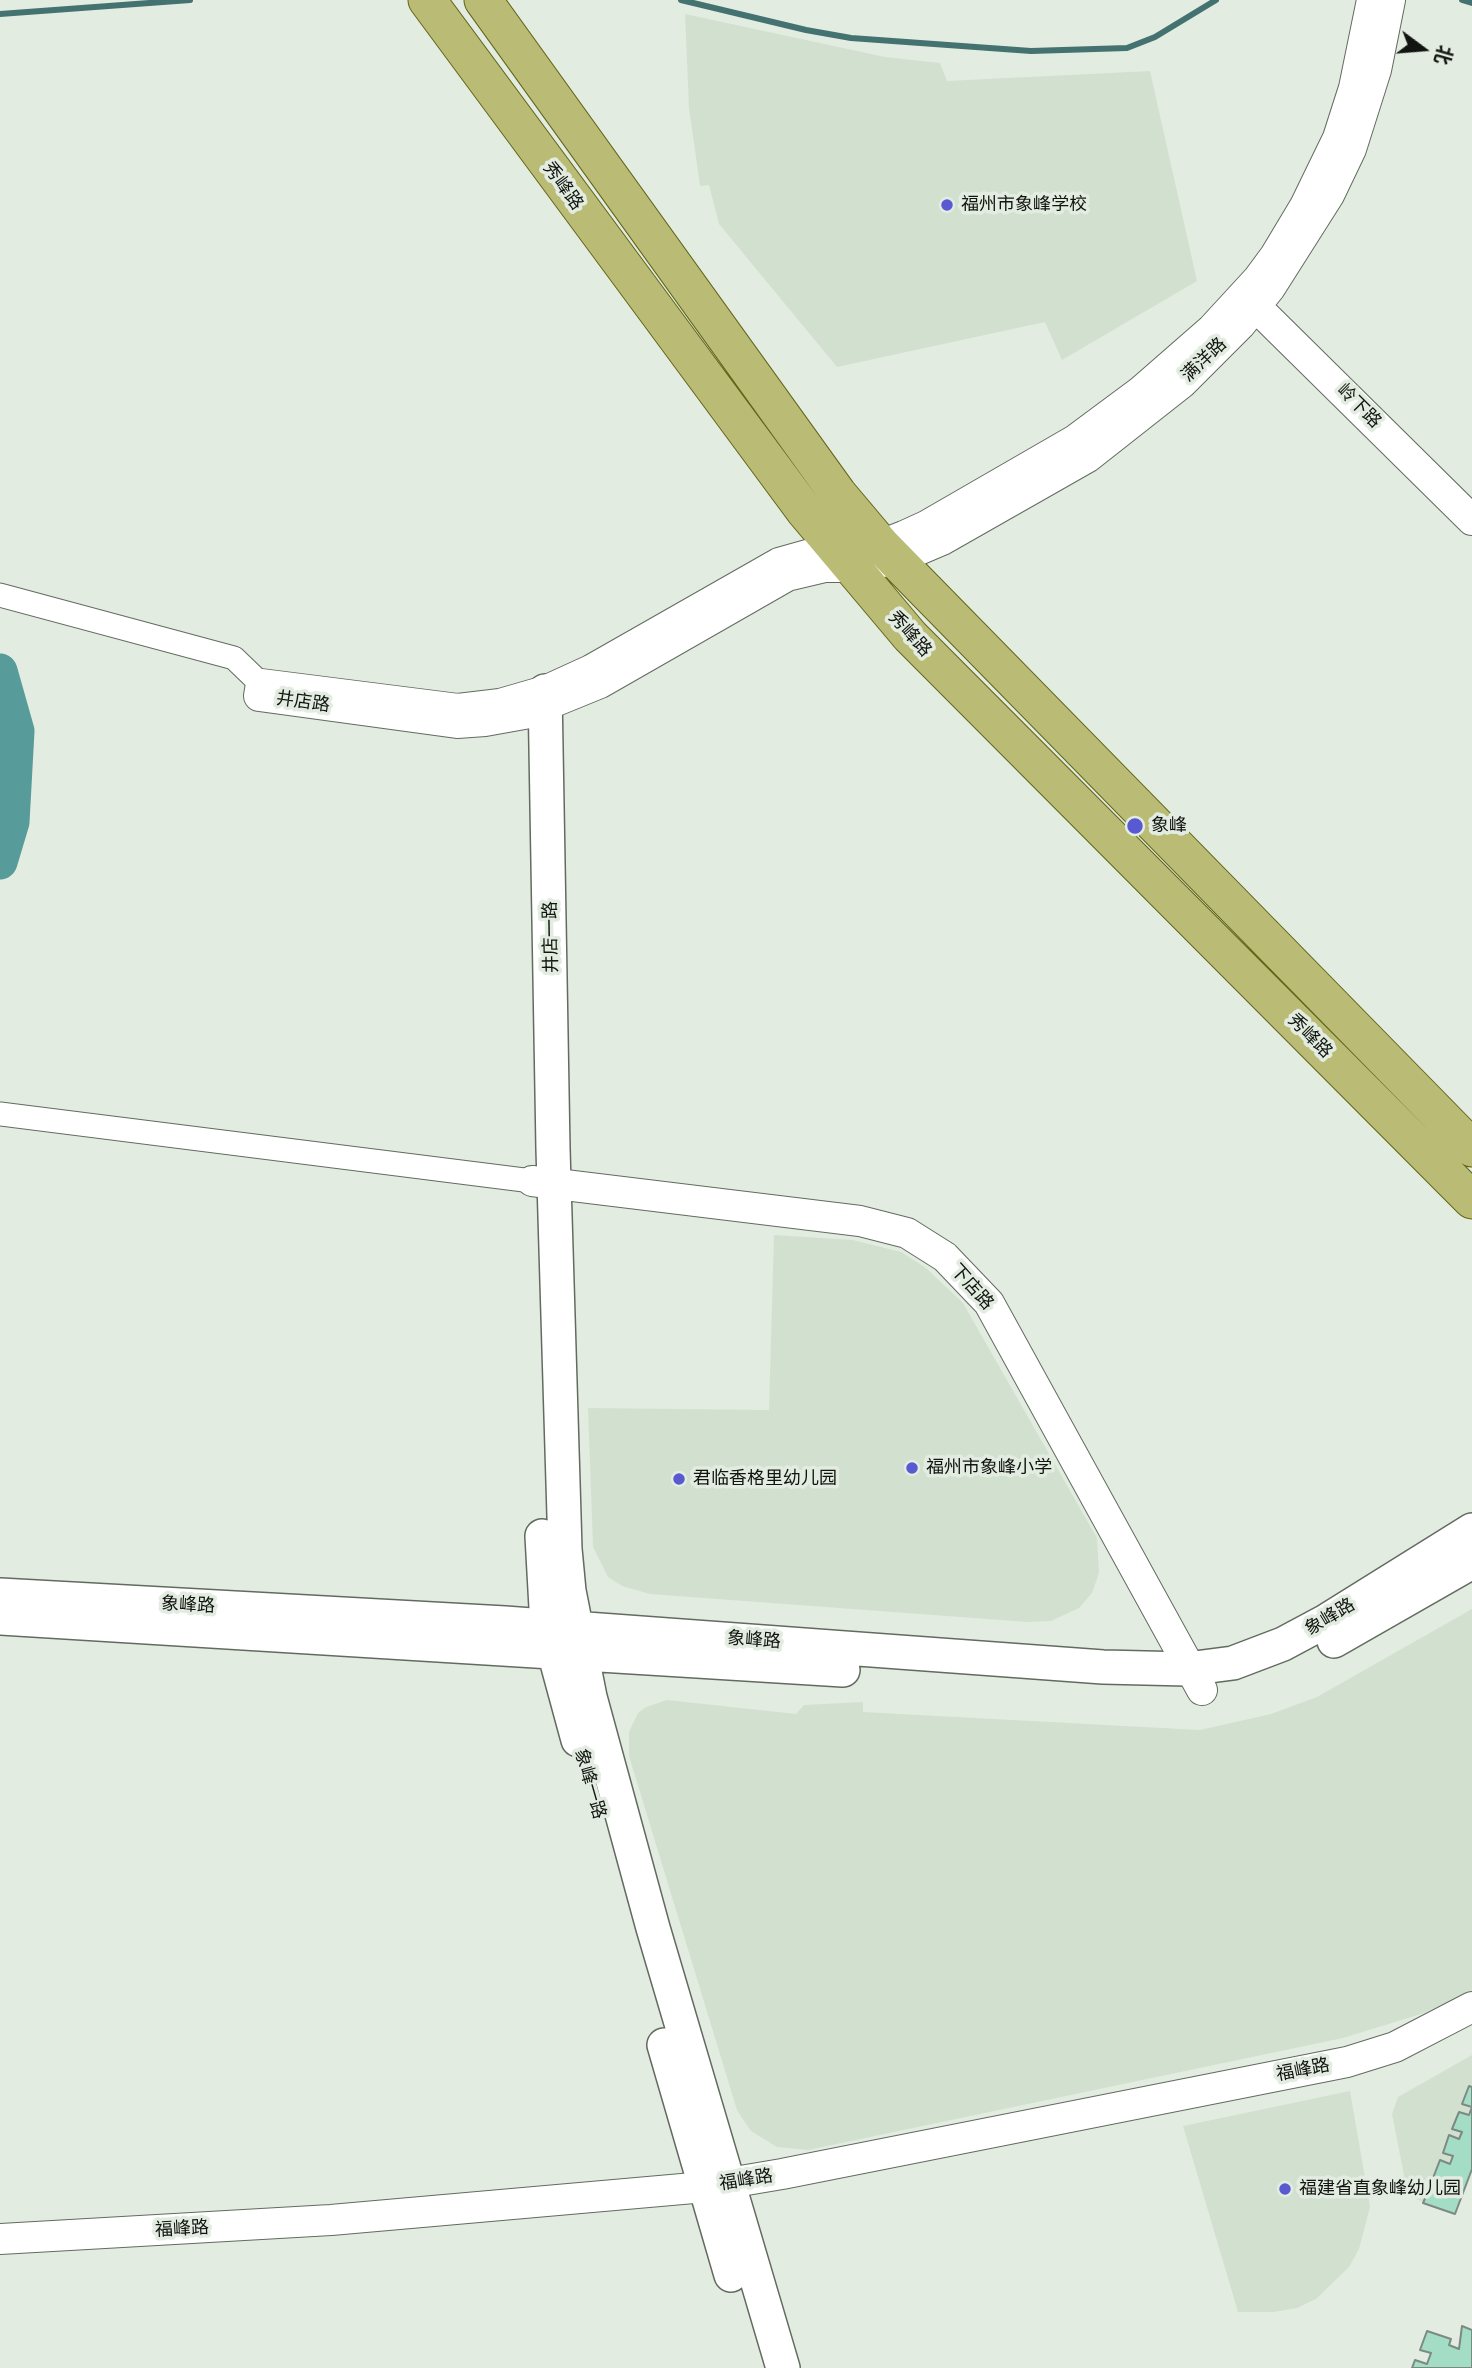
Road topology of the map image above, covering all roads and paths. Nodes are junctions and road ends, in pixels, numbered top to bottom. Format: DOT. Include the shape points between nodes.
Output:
graph roads {
  1 [pos="427,0"];
  2 [pos="483,0"];
  3 [pos="1372,0"];
  4 [pos="1390,0"];
  5 [pos="1250,300"];
  6 [pos="1472,520"];
  7 [pos="888,552"];
  8 [pos="845,559"];
  9 [pos="0,595"];
  10 [pos="261,684"];
  11 [pos="535,702"];
  12 [pos="0,1114"];
  13 [pos="1472,1149"];
  14 [pos="543,1183"];
  15 [pos="1472,1200"];
  16 [pos="1472,1530"];
  17 [pos="1472,1562"];
  18 [pos="0,1595"];
  19 [pos="0,1618"];
  20 [pos="563,1639"];
  21 [pos="1196,1679"];
  22 [pos="1472,2007"];
  23 [pos="717,2185"];
  24 [pos="0,2239"];
  25 [pos="759,2368"];
  26 [pos="783,2368"];
  1 -- 8 [label="main road, 秀峰路"];
  2 -- 7 [label="main road" via="838,494"];
  3 -- 5 [label="street, 满洋路" via="1354,88 1329,160"];
  4 -- 5 [label="street, 满洋路" via="1373,80 1351,149 1311,225"];
  5 -- 6 [label="street, 岭下路"];
  5 -- 7 [label="street, 满洋路" via="1182,383 1088,457 942,540"];
  7 -- 8 [label="street, 满洋路"];
  7 -- 13 [label="main road"];
  8 -- 11 [label="street, 井店路" via="779,563"];
  8 -- 15 [label="main road, 秀峰路" via="910,636"];
  9 -- 10 [label="street" via="234,658"];
  10 -- 11 [label="street, 井店路" via="458,709"];
  11 -- 14 [label="main road, 井店一路" via="529,827"];
  12 -- 14 [label="street"];
  14 -- 20 [label="main road, 象峰一路"];
  14 -- 21 [label="street, 下店路" via="860,1221 907,1233 945,1257 994,1311"];
  16 -- 21 [label="main road, 象峰路" via="1326,1621"];
  17 -- 21 [label="main road, 象峰路" via="1253,1682"];
  18 -- 20 [label="main road, 象峰路"];
  19 -- 20 [label="main road, 象峰路"];
  20 -- 21 [label="main road, 象峰路" via="1103,1667"];
  20 -- 23 [label="main road, 象峰一路"];
  22 -- 23 [label="street, 福峰路" via="1395,2047 1347,2062"];
  23 -- 24 [label="street, 福峰路" via="331,2220"];
  23 -- 25 [label="main road, 象峰一路"];
  23 -- 26 [label="main road, 象峰一路"];
}
